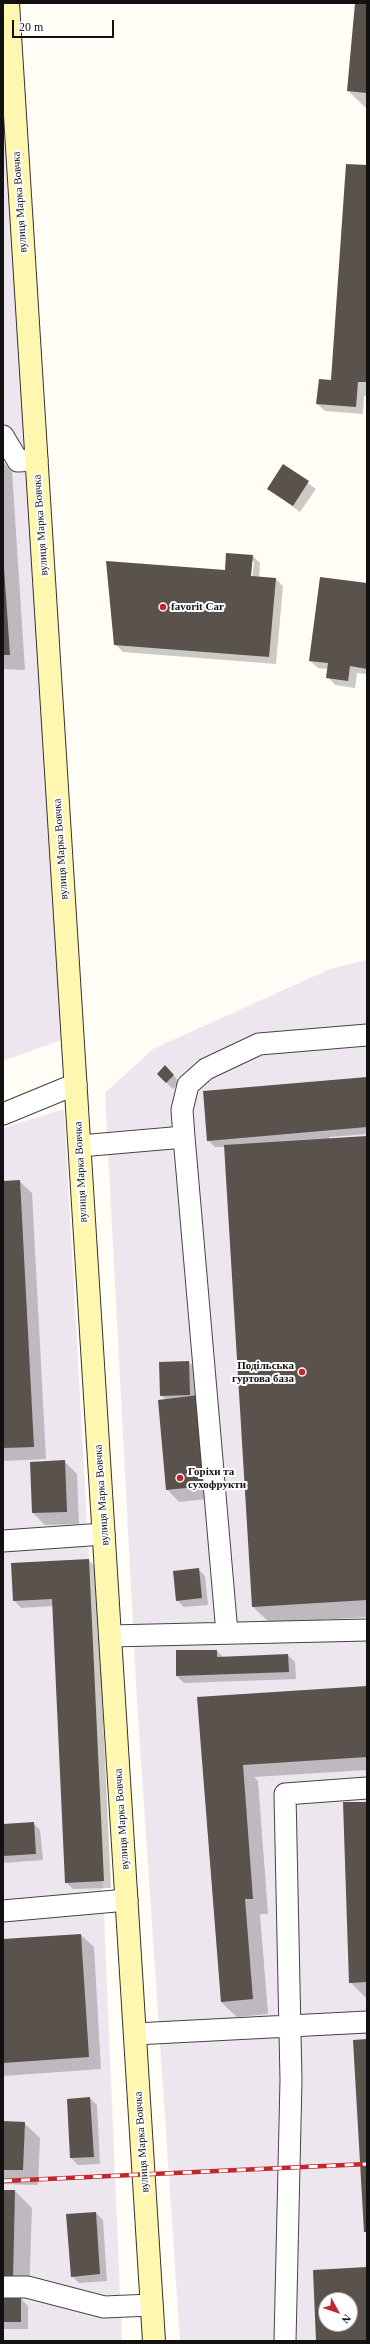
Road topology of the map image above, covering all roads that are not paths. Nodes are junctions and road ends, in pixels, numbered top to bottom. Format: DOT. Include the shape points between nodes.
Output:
graph roads {
  1 [pos="8,3"];
  2 [pos="3,436"];
  3 [pos="36,460"];
  4 [pos="367,1035"];
  5 [pos="76,1084"];
  6 [pos="3,1114"];
  7 [pos="184,1137"];
  8 [pos="80,1146"];
  9 [pos="104,1534"];
  10 [pos="3,1541"];
  11 [pos="367,1630"];
  12 [pos="227,1633"];
  13 [pos="110,1636"];
  14 [pos="367,1788"];
  15 [pos="127,1900"];
  16 [pos="3,1911"];
  17 [pos="367,2022"];
  18 [pos="290,2026"];
  19 [pos="135,2034"];
  20 [pos="3,2287"];
  21 [pos="152,2305"];
  22 [pos="154,2341"];
  23 [pos="285,2341"];
  1 -- 3 [label="main road, вулиця Марка Вовчка"];
  2 -- 3 [label="lane" via="18,461"];
  3 -- 5 [label="main road, вулиця Марка Вовчка"];
  4 -- 7 [label="lane" via="259,1044 206,1069 188,1085 182,1110"];
  5 -- 6 [label="lane"];
  5 -- 8 [label="main road, вулиця Марка Вовчка"];
  7 -- 8 [label="lane"];
  7 -- 12 [label="lane"];
  8 -- 9 [label="main road, вулиця Марка Вовчка"];
  9 -- 10 [label="lane"];
  9 -- 13 [label="main road, вулиця Марка Вовчка"];
  11 -- 12 [label="lane"];
  12 -- 13 [label="lane"];
  13 -- 15 [label="main road, вулиця Марка Вовчка"];
  14 -- 18 [label="lane" via="285,1794"];
  15 -- 16 [label="lane"];
  15 -- 19 [label="main road, вулиця Марка Вовчка"];
  17 -- 18 [label="lane"];
  18 -- 19 [label="lane"];
  18 -- 23 [label="lane"];
  19 -- 21 [label="main road, вулиця Марка Вовчка"];
  20 -- 21 [label="lane" via="27,2287 104,2307"];
  21 -- 22 [label="main road, вулиця Марка Вовчка"];
}
